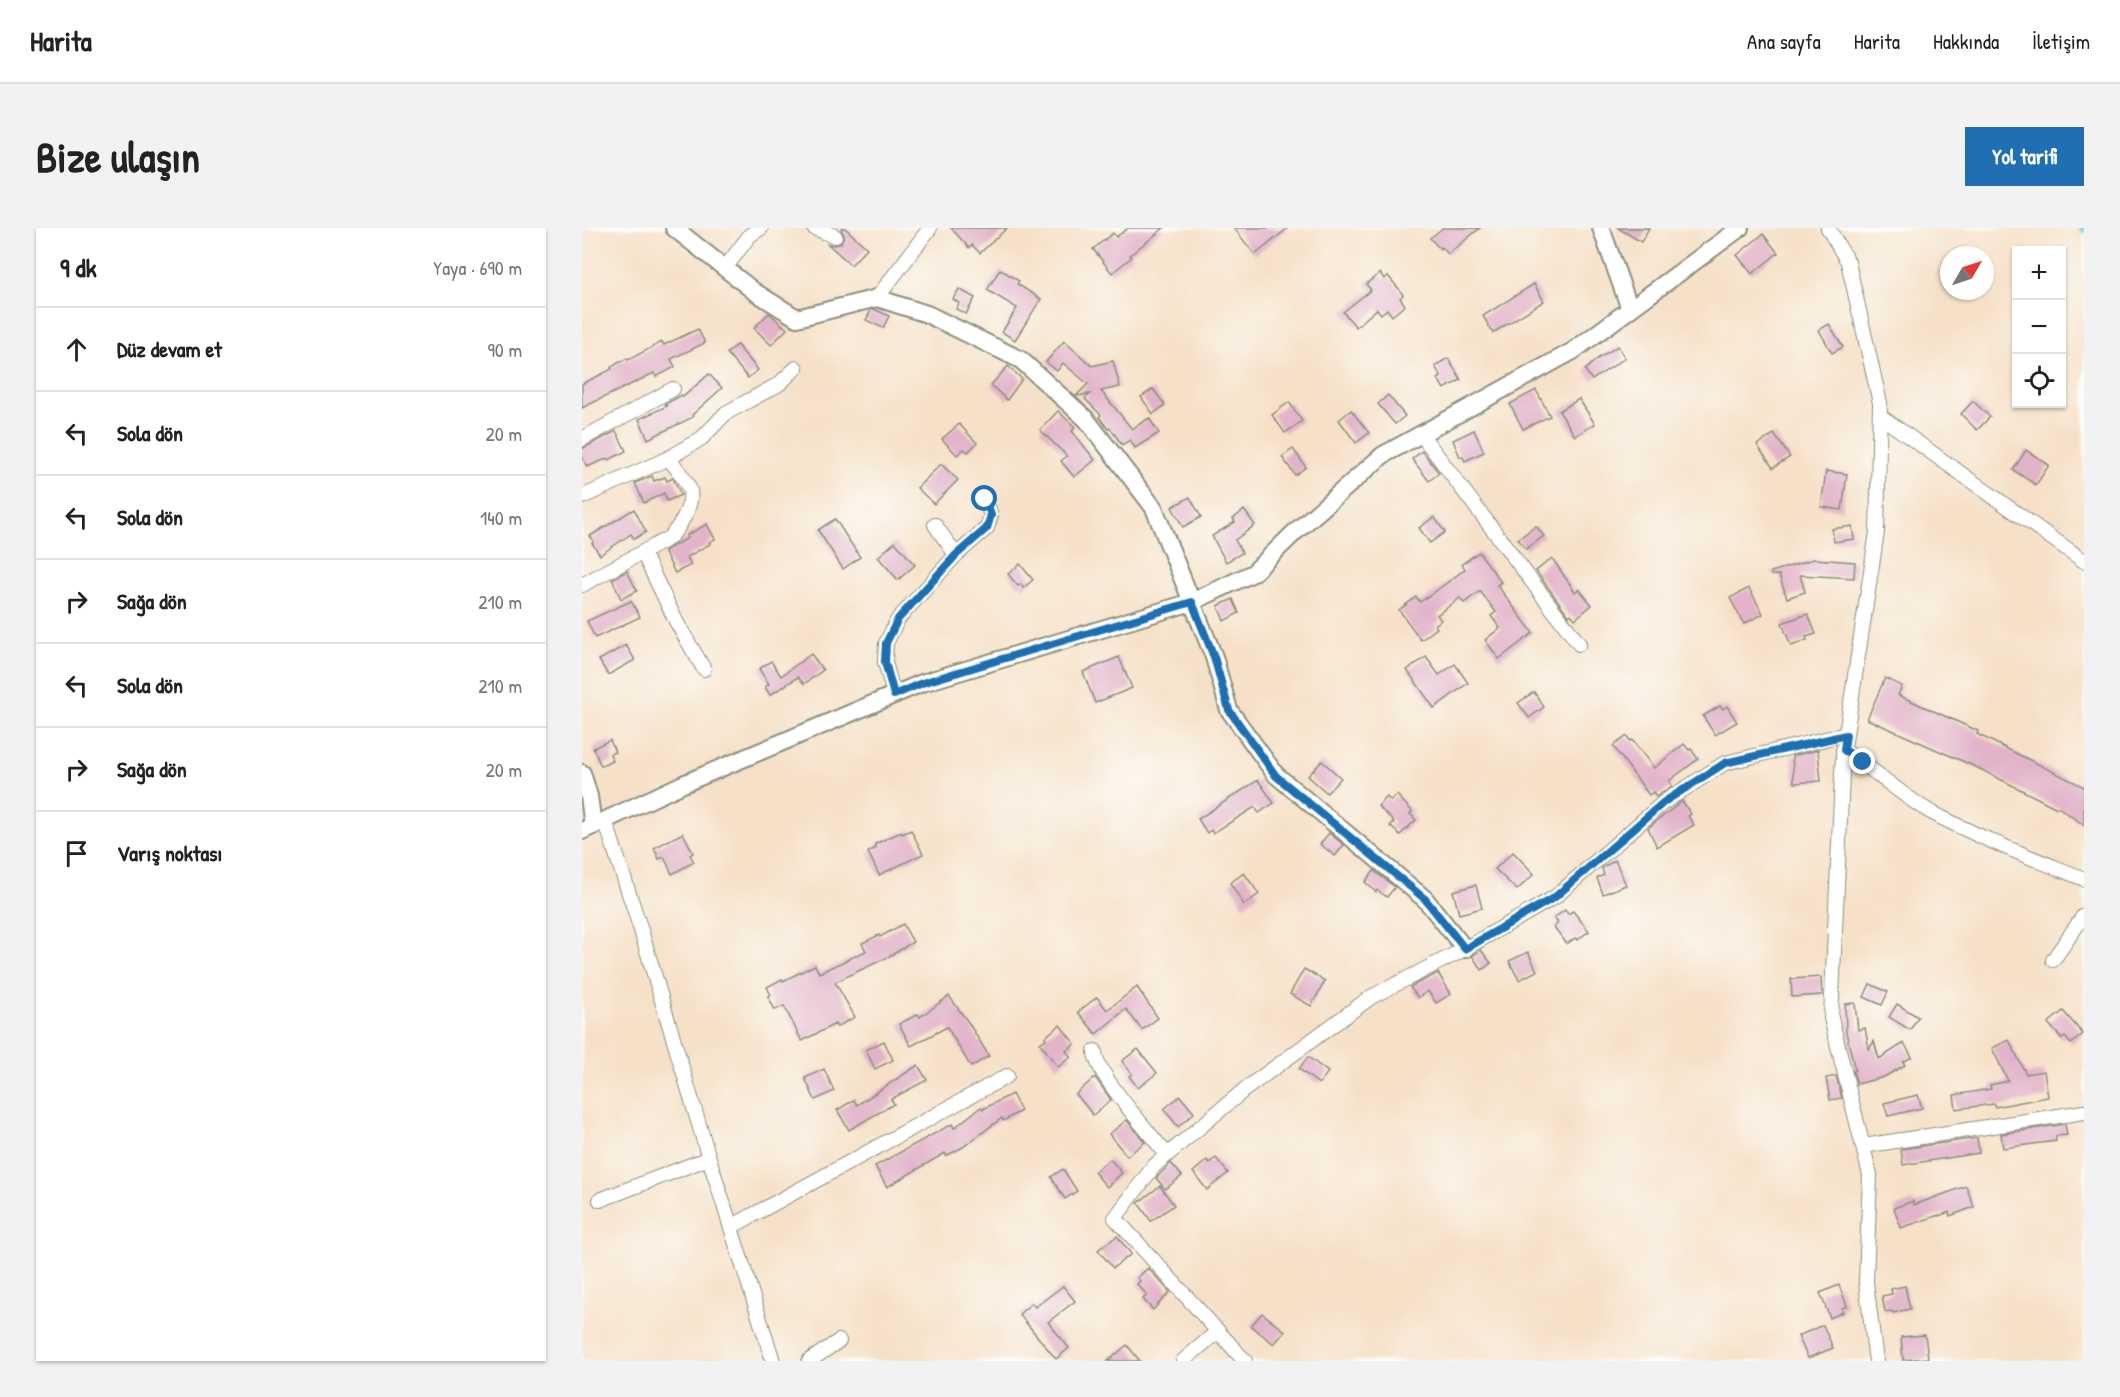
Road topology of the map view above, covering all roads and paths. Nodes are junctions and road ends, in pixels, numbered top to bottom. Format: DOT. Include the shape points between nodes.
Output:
graph roads {
  1 [pos="674,228"];
  2 [pos="814,228"];
  3 [pos="930,228"];
  4 [pos="1601,228"];
  5 [pos="1740,228"];
  6 [pos="1828,228"];
  7 [pos="754,230"];
  8 [pos="835,236"];
  9 [pos="724,268"];
  10 [pos="877,298"];
  11 [pos="1630,309"];
  12 [pos="796,368"];
  13 [pos="673,389"];
  14 [pos="1880,416"];
  15 [pos="1421,434"];
  16 [pos="582,439"];
  17 [pos="669,458"];
  18 [pos="582,497"];
  19 [pos="985,499"];
  20 [pos="935,525"];
  21 [pos="644,553"];
  22 [pos="956,555"];
  23 [pos="2084,561"];
  24 [pos="582,585"];
  25 [pos="1192,602"];
  26 [pos="1579,644"];
  27 [pos="704,669"];
  28 [pos="894,695"];
  29 [pos="1846,735"];
  30 [pos="1844,750"];
  31 [pos="582,772"];
  32 [pos="593,825"];
  33 [pos="2084,879"];
  34 [pos="2084,915"];
  35 [pos="1465,949"];
  36 [pos="2053,960"];
  37 [pos="1095,1051"];
  38 [pos="1007,1076"];
  39 [pos="2084,1112"];
  40 [pos="1863,1146"];
  41 [pos="1167,1155"];
  42 [pos="710,1158"];
  43 [pos="600,1200"];
  44 [pos="731,1227"];
  45 [pos="1218,1331"];
  46 [pos="839,1341"];
  47 [pos="773,1361"];
  48 [pos="810,1361"];
  49 [pos="1184,1361"];
  50 [pos="1245,1361"];
  51 [pos="1876,1361"];
  1 -- 9 [label="street"];
  2 -- 8 [label="street"];
  3 -- 10 [label="street"];
  4 -- 11 [label="street"];
  5 -- 11 [label="street"];
  6 -- 14 [label="street" via="1848,262"];
  7 -- 9 [label="street"];
  9 -- 10 [label="street" via="797,318"];
  10 -- 25 [label="street" via="927,314 1020,360 1086,419 1154,508"];
  11 -- 15 [label="street" via="1573,351"];
  12 -- 17 [label="street" via="779,384 726,413 702,438"];
  13 -- 16 [label="street"];
  14 -- 23 [label="street"];
  14 -- 29 [label="street" via="1877,532"];
  15 -- 25 [label="street" via="1383,455 1253,573"];
  15 -- 26 [label="street"];
  17 -- 18 [label="street"];
  17 -- 21 [label="street" via="690,491 688,505 675,533"];
  19 -- 22 [label="street" via="991,515 987,528"];
  20 -- 22 [label="street"];
  21 -- 24 [label="street"];
  21 -- 27 [label="street"];
  22 -- 28 [label="street" via="898,619 886,643 885,662"];
  25 -- 28 [label="street" via="922,683"];
  25 -- 35 [label="street" via="1229,710 1276,776 1425,899"];
  28 -- 32 [label="street"];
  29 -- 30 [label="street"];
  29 -- 35 [label="street" via="1725,763 1664,802 1555,897"];
  30 -- 33 [label="street" via="1928,810 1997,844"];
  30 -- 40 [label="street" via="1831,1018"];
  31 -- 32 [label="street"];
  32 -- 42 [label="street" via="640,927"];
  34 -- 36 [label="street"];
  35 -- 41 [label="street" via="1371,997 1244,1090"];
  37 -- 41 [label="street" via="1103,1074"];
  38 -- 44 [label="street"];
  39 -- 40 [label="street"];
  40 -- 51 [label="street" via="1869,1175 1866,1282"];
  41 -- 45 [label="street" via="1154,1166 1115,1218"];
  42 -- 43 [label="street"];
  42 -- 44 [label="street"];
  44 -- 47 [label="street"];
  45 -- 49 [label="street"];
  45 -- 50 [label="street"];
  46 -- 48 [label="street"];
}
